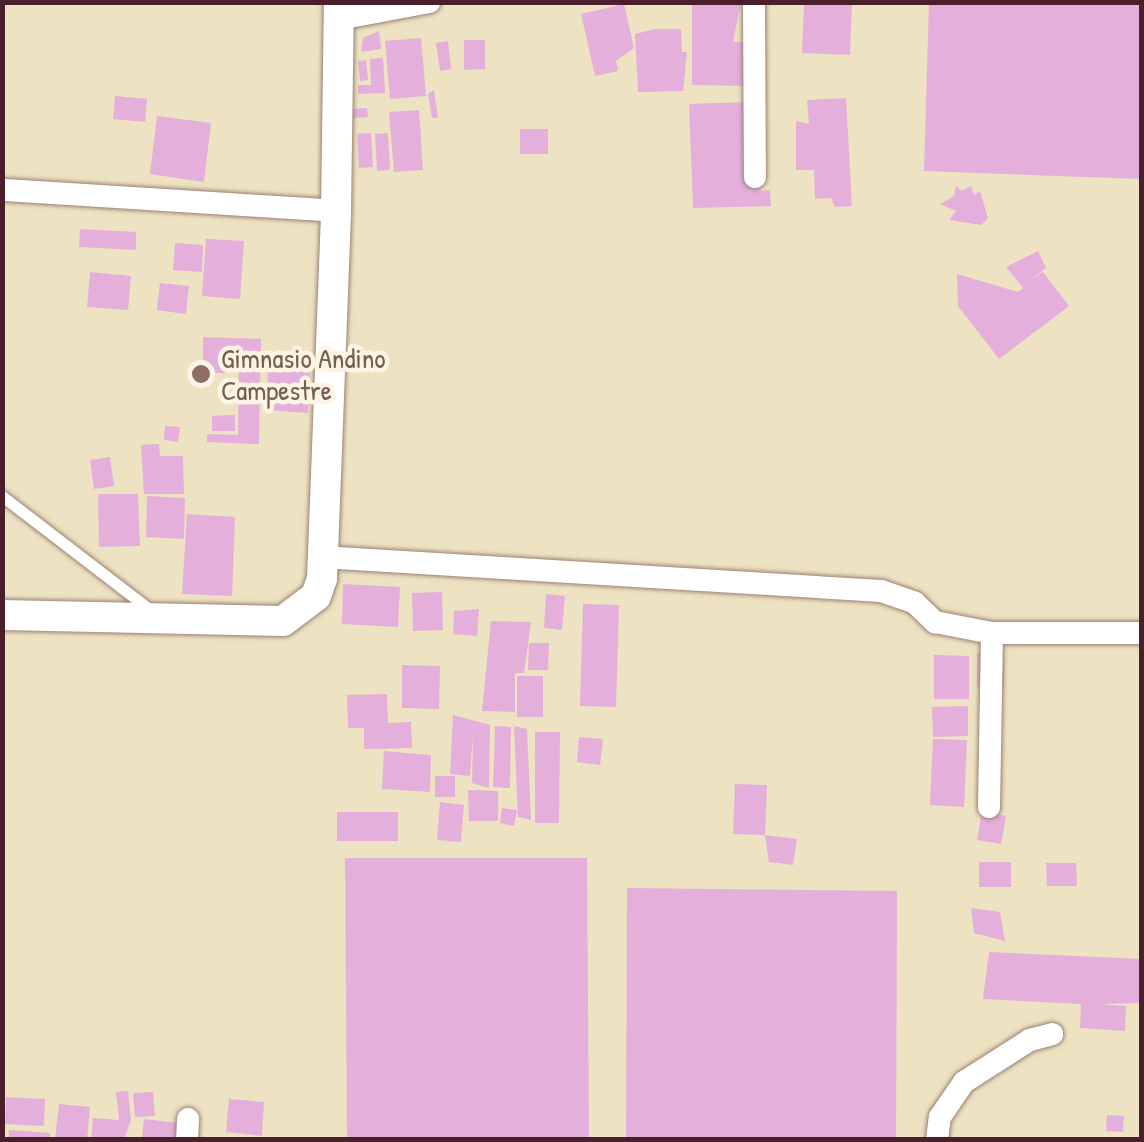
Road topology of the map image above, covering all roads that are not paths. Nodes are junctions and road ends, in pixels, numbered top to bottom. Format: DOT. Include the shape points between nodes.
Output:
graph roads {
  1 [pos="430,2"];
  2 [pos="754,2"];
  3 [pos="339,10"];
  4 [pos="755,177"];
  5 [pos="4,190"];
  6 [pos="336,211"];
  7 [pos="2,496"];
  8 [pos="321,557"];
  9 [pos="2,615"];
  10 [pos="160,617"];
  11 [pos="992,633"];
  12 [pos="1142,633"];
  13 [pos="989,807"];
  14 [pos="1052,1034"];
  15 [pos="936,1140"];
  1 -- 3 [label="street"];
  2 -- 4 [label="street"];
  3 -- 6 [label="street"];
  5 -- 6 [label="street"];
  6 -- 8 [label="street"];
  7 -- 10 [label="lane"];
  8 -- 10 [label="street" via="316,596 284,621"];
  8 -- 11 [label="street" via="881,591 915,602 935,622"];
  9 -- 10 [label="street"];
  11 -- 12 [label="street"];
  11 -- 13 [label="street"];
  14 -- 15 [label="street" via="1030,1040 964,1082 940,1117"];
}
